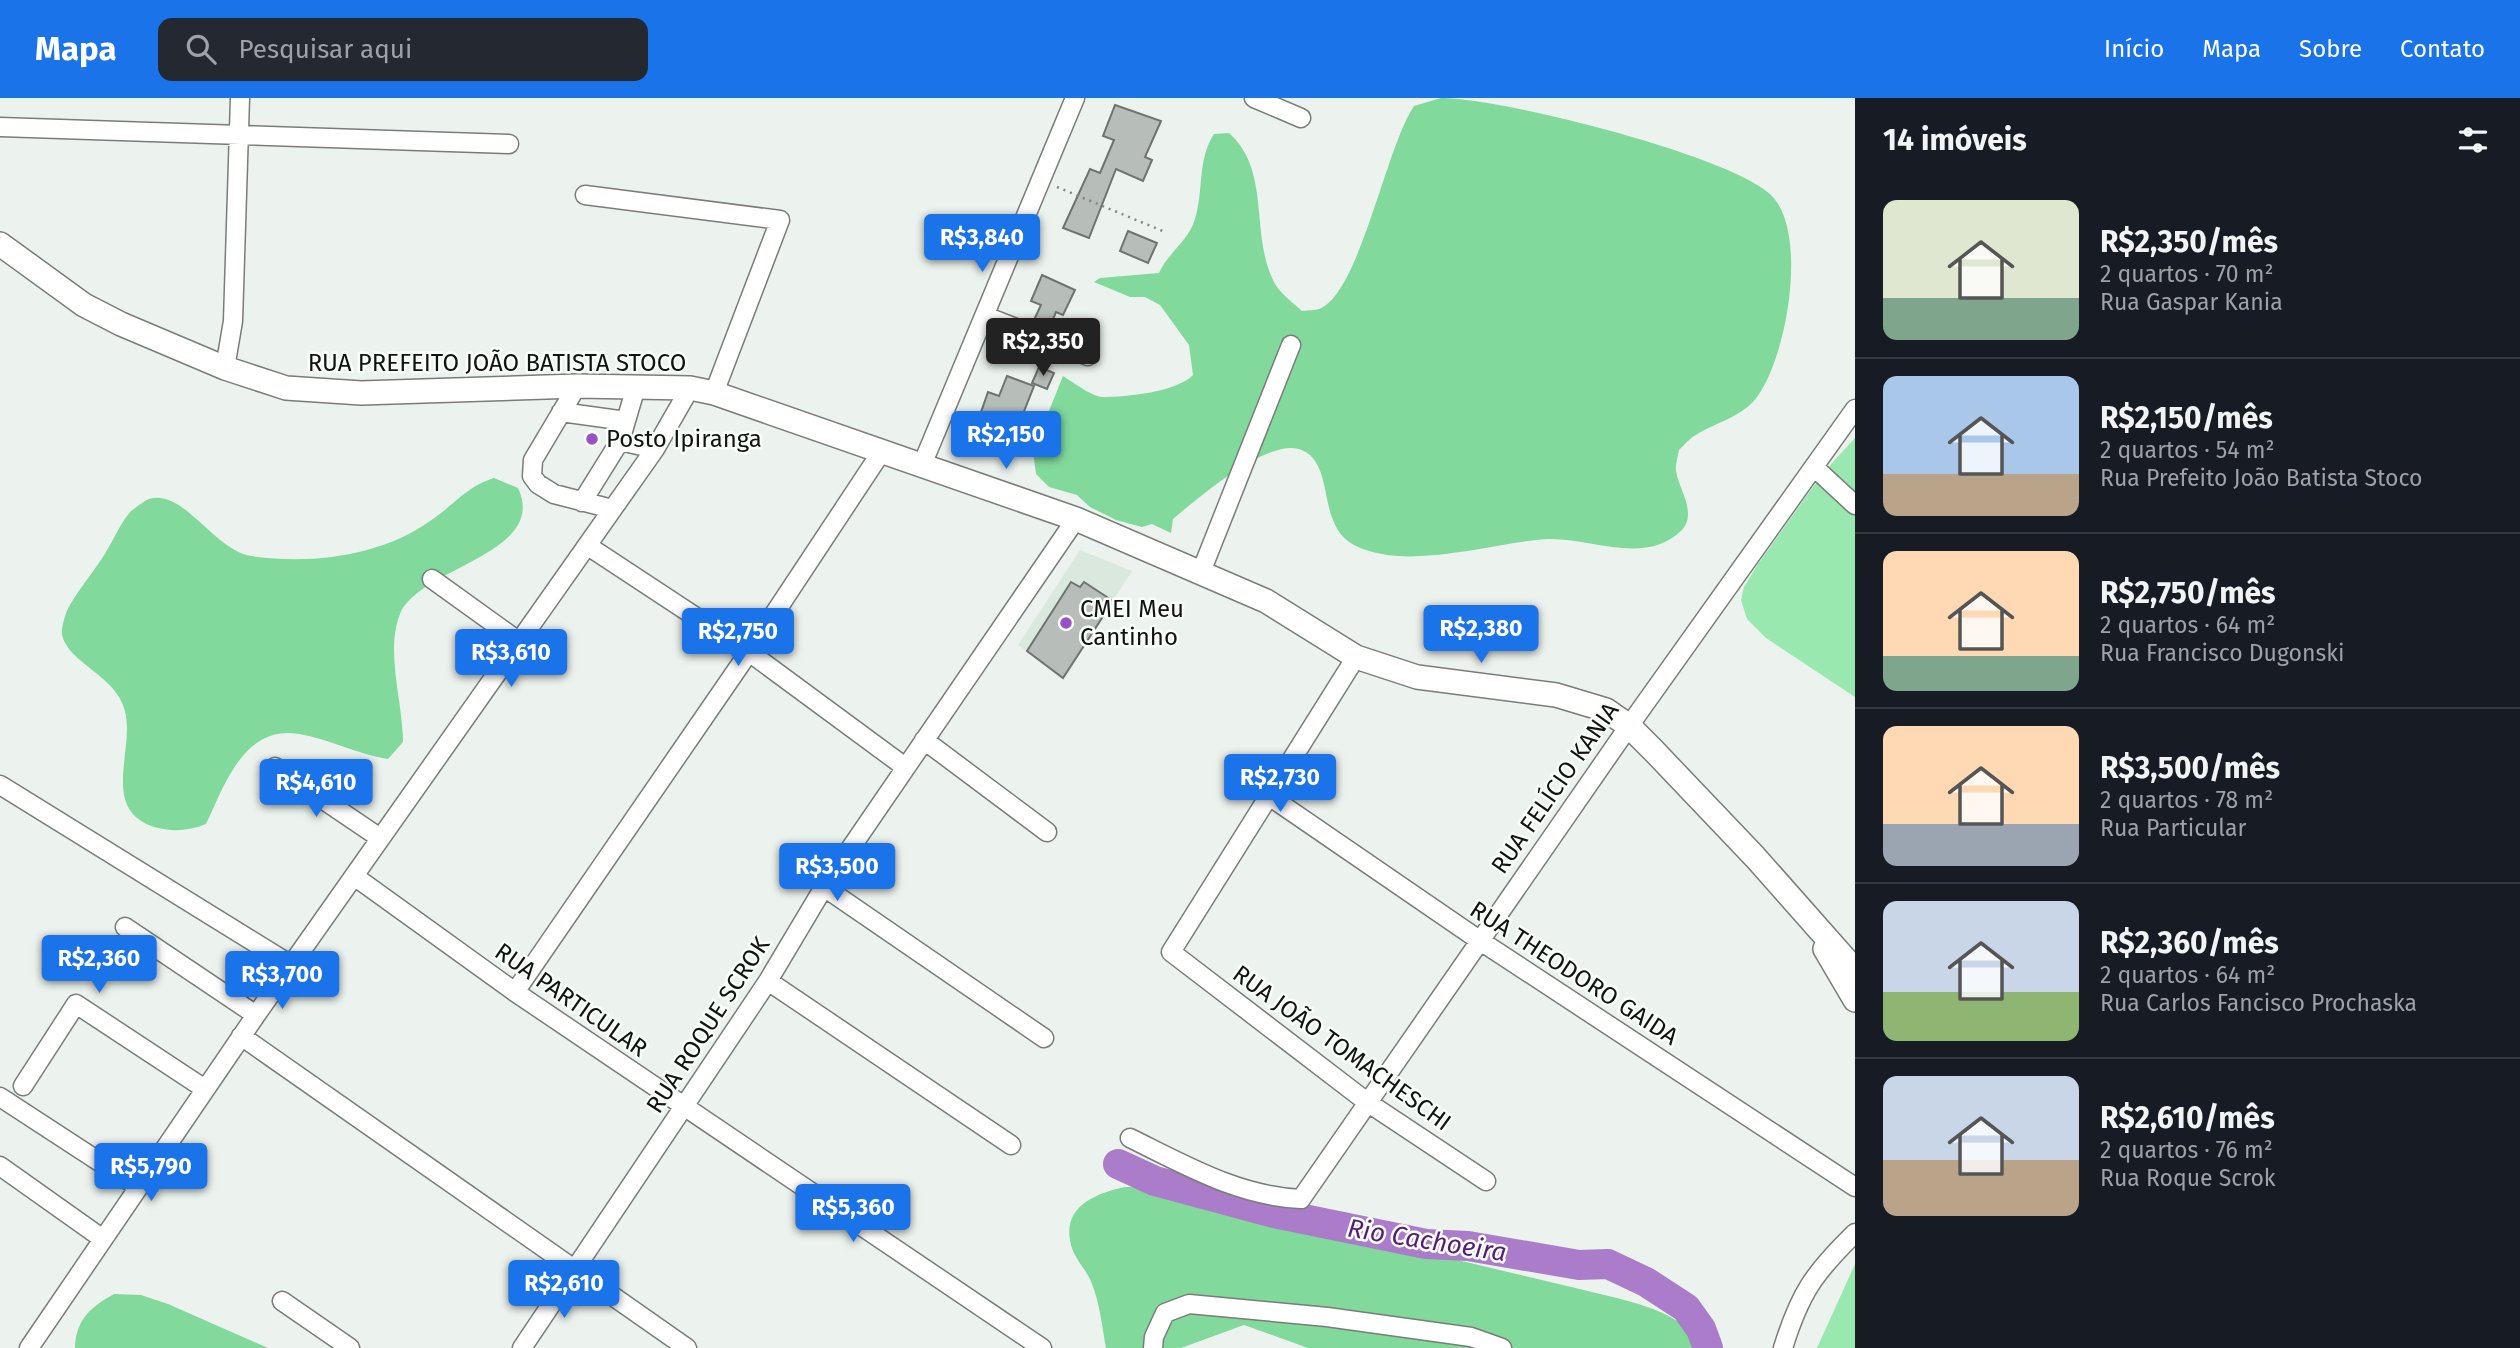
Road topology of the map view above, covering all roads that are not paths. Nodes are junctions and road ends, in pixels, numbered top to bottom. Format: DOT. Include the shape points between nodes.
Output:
graph roads {
  1 [pos="240,98"];
  2 [pos="1075,98"];
  3 [pos="1254,98"];
  4 [pos="1301,118"];
  5 [pos="0,127"];
  6 [pos="239,134"];
  7 [pos="509,144"];
  8 [pos="585,195"];
  9 [pos="0,244"];
  10 [pos="985,316"];
  11 [pos="1291,345"];
  12 [pos="1088,356"];
  13 [pos="225,368"];
  14 [pos="577,386"];
  15 [pos="636,387"];
  16 [pos="690,388"];
  17 [pos="714,393"];
  18 [pos="1855,409"];
  19 [pos="561,412"];
  20 [pos="626,421"];
  21 [pos="620,441"];
  22 [pos="655,449"];
  23 [pos="882,451"];
  24 [pos="922,464"];
  25 [pos="1814,467"];
  26 [pos="582,502"];
  27 [pos="1855,505"];
  28 [pos="612,509"];
  29 [pos="1076,519"];
  30 [pos="588,545"];
  31 [pos="1200,572"];
  32 [pos="432,579"];
  33 [pos="521,643"];
  34 [pos="749,652"];
  35 [pos="1356,657"];
  36 [pos="1629,726"];
  37 [pos="924,740"];
  38 [pos="275,767"];
  39 [pos="905,767"];
  40 [pos="0,785"];
  41 [pos="1269,796"];
  42 [pos="1047,832"];
  43 [pos="380,838"];
  44 [pos="354,876"];
  45 [pos="824,887"];
  46 [pos="1807,915"];
  47 [pos="125,927"];
  48 [pos="1479,940"];
  49 [pos="291,965"];
  50 [pos="1855,970"];
  51 [pos="768,981"];
  52 [pos="515,992"];
  53 [pos="1855,1000"];
  54 [pos="256,1015"];
  55 [pos="242,1036"];
  56 [pos="1044,1038"];
  57 [pos="23,1086"];
  58 [pos="205,1089"];
  59 [pos="0,1097"];
  60 [pos="1367,1102"];
  61 [pos="684,1108"];
  62 [pos="1130,1138"];
  63 [pos="1011,1145"];
  64 [pos="0,1166"];
  65 [pos="1486,1181"];
  66 [pos="138,1187"];
  67 [pos="1855,1187"];
  68 [pos="1855,1233"];
  69 [pos="103,1239"];
  70 [pos="575,1270"];
  71 [pos="282,1301"];
  72 [pos="29,1348"];
  73 [pos="350,1348"];
  74 [pos="522,1348"];
  75 [pos="687,1348"];
  76 [pos="1042,1348"];
  77 [pos="1153,1348"];
  78 [pos="1502,1348"];
  79 [pos="1783,1348"];
  1 -- 6 [label="street"];
  2 -- 10 [label="street"];
  3 -- 4 [label="street"];
  5 -- 6 [label="street"];
  6 -- 7 [label="street"];
  6 -- 13 [label="street" via="233,321"];
  8 -- 17 [label="street" via="779,220"];
  9 -- 13 [label="main road, RUA PREFEITO JOÃO BATISTA STOCO" via="84,305 162,344"];
  10 -- 12 [label="street"];
  10 -- 24 [label="street"];
  11 -- 31 [label="street"];
  13 -- 14 [label="main road, RUA PREFEITO JOÃO BATISTA STOCO" via="286,388 361,393"];
  14 -- 15 [label="main road, RUA PREFEITO JOÃO BATISTA STOCO"];
  14 -- 19 [label="street"];
  15 -- 16 [label="main road, RUA PREFEITO JOÃO BATISTA STOCO"];
  15 -- 20 [label="street"];
  16 -- 17 [label="main road, RUA PREFEITO JOÃO BATISTA STOCO"];
  16 -- 22 [label="street"];
  17 -- 23 [label="main road, RUA PREFEITO JOÃO BATISTA STOCO"];
  18 -- 25 [label="street, RUA FELÍCIO KANIA"];
  19 -- 20 [label="street"];
  19 -- 26 [label="street" via="533,460 532,476 554,495"];
  20 -- 21 [label="street"];
  21 -- 22 [label="street"];
  21 -- 26 [label="street"];
  22 -- 28 [label="street"];
  23 -- 24 [label="main road, RUA PREFEITO JOÃO BATISTA STOCO"];
  23 -- 34 [label="street"];
  24 -- 29 [label="main road, RUA PREFEITO JOÃO BATISTA STOCO"];
  25 -- 27 [label="street"];
  25 -- 36 [label="street, RUA FELÍCIO KANIA"];
  26 -- 28 [label="street"];
  28 -- 30 [label="street"];
  29 -- 31 [label="main road, RUA PREFEITO JOÃO BATISTA STOCO"];
  29 -- 37 [label="street, RUA ROQUE SCROK"];
  30 -- 33 [label="street"];
  30 -- 34 [label="street"];
  31 -- 35 [label="main road, RUA PREFEITO JOÃO BATISTA STOCO" via="1266,601"];
  32 -- 33 [label="street"];
  33 -- 43 [label="street"];
  34 -- 39 [label="street"];
  34 -- 52 [label="street"];
  35 -- 36 [label="main road, RUA PREFEITO JOÃO BATISTA STOCO" via="1417,677 1586,702"];
  35 -- 41 [label="street"];
  36 -- 46 [label="main road, RUA PREFEITO JOÃO BATISTA STOCO"];
  36 -- 48 [label="street, RUA FELÍCIO KANIA"];
  37 -- 39 [label="street, RUA ROQUE SCROK"];
  37 -- 42 [label="street"];
  38 -- 43 [label="street"];
  39 -- 45 [label="street, RUA ROQUE SCROK"];
  40 -- 49 [label="street"];
  41 -- 48 [label="street, RUA THEODORO GAIDA"];
  41 -- 60 [label="street, RUA JOÃO TOMACHESCHI" via="1171,951"];
  43 -- 44 [label="street"];
  44 -- 49 [label="street"];
  44 -- 52 [label="street, RUA PARTICULAR"];
  45 -- 51 [label="street, RUA ROQUE SCROK"];
  45 -- 56 [label="street"];
  46 -- 50 [label="main road, RUA PREFEITO JOÃO BATISTA STOCO"];
  46 -- 53 [label="main road, RUA PREFEITO JOÃO BATISTA STOCO"];
  47 -- 54 [label="street"];
  48 -- 60 [label="street, RUA FELÍCIO KANIA"];
  48 -- 67 [label="street, RUA THEODORO GAIDA"];
  49 -- 54 [label="street"];
  51 -- 61 [label="street, RUA ROQUE SCROK"];
  51 -- 63 [label="street"];
  52 -- 61 [label="street, RUA PARTICULAR"];
  54 -- 55 [label="street"];
  55 -- 58 [label="street"];
  55 -- 70 [label="street"];
  57 -- 58 [label="street" via="76,1004"];
  58 -- 66 [label="street"];
  59 -- 66 [label="street"];
  60 -- 62 [label="street, RUA FELÍCIO KANIA" via="1301,1199 1219,1182"];
  60 -- 65 [label="street, RUA JOÃO TOMACHESCHI"];
  61 -- 70 [label="street, RUA ROQUE SCROK"];
  61 -- 76 [label="street, RUA PARTICULAR"];
  64 -- 69 [label="street"];
  66 -- 69 [label="street"];
  68 -- 79 [label="street" via="1827,1260 1798,1302"];
  69 -- 72 [label="street"];
  70 -- 74 [label="street, RUA ROQUE SCROK"];
  70 -- 75 [label="street"];
  71 -- 73 [label="street"];
  77 -- 78 [label="street" via="1166,1312 1189,1304 1471,1337"];
}
